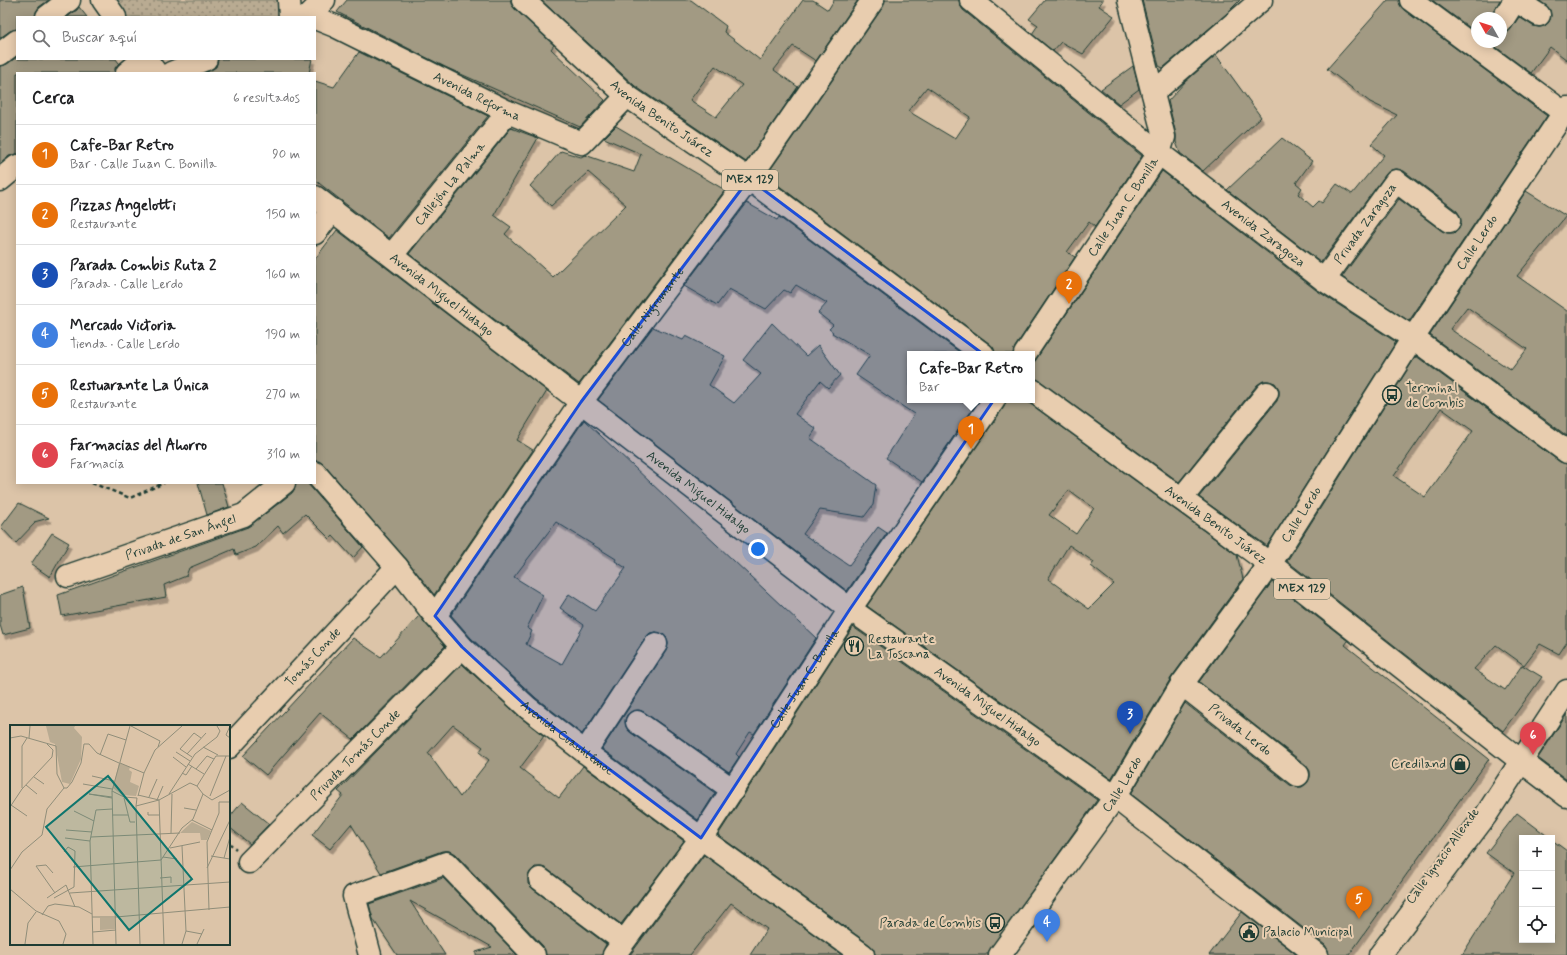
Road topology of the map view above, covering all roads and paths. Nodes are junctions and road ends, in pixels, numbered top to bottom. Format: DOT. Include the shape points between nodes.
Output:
graph roads {
  1 [pos="69,0"];
  2 [pos="103,0"];
  3 [pos="289,0"];
  4 [pos="324,0"];
  5 [pos="523,0"];
  6 [pos="873,0"];
  7 [pos="971,0"];
  8 [pos="1129,0"];
  9 [pos="1261,0"];
  10 [pos="1411,0"];
  11 [pos="1515,0"];
  12 [pos="1507,13"];
  13 [pos="1539,15"];
  14 [pos="48,16"];
  15 [pos="114,16"];
  16 [pos="306,16"];
  17 [pos="308,16"];
  18 [pos="316,20"];
  19 [pos="1471,38"];
  20 [pos="16,42"];
  21 [pos="1487,48"];
  22 [pos="0,54"];
  23 [pos="144,60"];
  24 [pos="146,60"];
  25 [pos="204,60"];
  26 [pos="128,72"];
  27 [pos="155,72"];
  28 [pos="174,72"];
  29 [pos="1153,93"];
  30 [pos="627,96"];
  31 [pos="508,112"];
  32 [pos="1566,112"];
  33 [pos="1161,145"];
  34 [pos="16,167"];
  35 [pos="749,179"];
  36 [pos="0,180"];
  37 [pos="316,198"];
  38 [pos="333,210"];
  39 [pos="1448,221"];
  40 [pos="316,232"];
  41 [pos="392,255"];
  42 [pos="1324,280"];
  43 [pos="1413,338"];
  44 [pos="979,351"];
  45 [pos="1027,351"];
  46 [pos="1035,392"];
  47 [pos="1267,393"];
  48 [pos="581,402"];
  49 [pos="992,403"];
  50 [pos="1567,452"];
  51 [pos="316,474"];
  52 [pos="95,484"];
  53 [pos="162,484"];
  54 [pos="283,484"];
  55 [pos="1181,499"];
  56 [pos="1270,564"];
  57 [pos="397,567"];
  58 [pos="68,576"];
  59 [pos="850,609"];
  60 [pos="435,616"];
  61 [pos="656,644"];
  62 [pos="462,647"];
  63 [pos="1182,684"];
  64 [pos="1567,690"];
  65 [pos="637,722"];
  66 [pos="230,747"];
  67 [pos="585,752"];
  68 [pos="1518,759"];
  69 [pos="1298,775"];
  70 [pos="733,790"];
  71 [pos="1567,796"];
  72 [pos="1115,797"];
  73 [pos="701,838"];
  74 [pos="249,862"];
  75 [pos="540,879"];
  76 [pos="619,948"];
  77 [pos="370,955"];
  78 [pos="534,955"];
  79 [pos="863,955"];
  80 [pos="1000,955"];
  81 [pos="1317,955"];
  82 [pos="1370,955"];
  83 [pos="1380,955"];
  1 -- 14 [label="street"];
  2 -- 15 [label="street"];
  3 -- 16 [label="street"];
  4 -- 17 [label="street"];
  5 -- 30 [label="street, Avenida Benito Juárez / MEX 129"];
  6 -- 35 [label="street, Calle Nigromante"];
  7 -- 33 [label="street, Avenida Zaragoza"];
  8 -- 29 [label="street"];
  9 -- 29 [label="street"];
  10 -- 19 [label="street"];
  11 -- 12 [label="street"];
  11 -- 13 [label="street"];
  18 -- 31 [label="street, Avenida Reforma" via="335,26"];
  20 -- 22 [label="street"];
  21 -- 32 [label="street"];
  23 -- 26 [label="street"];
  24 -- 27 [label="street"];
  25 -- 28 [label="street"];
  29 -- 33 [label="street"];
  30 -- 31 [label="street, Avenida Reforma" via="582,143"];
  30 -- 35 [label="street, Avenida Benito Juárez / MEX 129"];
  31 -- 41 [label="street, Callejón La Palma"];
  32 -- 43 [label="street, Calle Lerdo"];
  33 -- 42 [label="street, Avenida Zaragoza"];
  33 -- 45 [label="street, Calle Juan C. Bonilla"];
  34 -- 36 [label="street"];
  35 -- 44 [label="street, Avenida Benito Juárez / MEX 129"];
  35 -- 48 [label="street, Calle Nigromante"];
  37 -- 38 [label="street, Avenida Miguel Hidalgo"];
  38 -- 40 [label="street"];
  38 -- 41 [label="street, Avenida Miguel Hidalgo"];
  39 -- 42 [label="street, Privada Zaragoza" via="1396,181"];
  41 -- 48 [label="street, Avenida Miguel Hidalgo"];
  42 -- 43 [label="street, Avenida Zaragoza"];
  43 -- 50 [label="street, Avenida Zaragoza"];
  43 -- 56 [label="street, Calle Lerdo"];
  46 -- 55 [label="street, Avenida Benito Juárez / MEX 129"];
  47 -- 55 [label="street"];
  48 -- 59 [label="street, Avenida Miguel Hidalgo"];
  48 -- 60 [label="street, Calle Nigromante"];
  49 -- 59 [label="street, Calle Juan C. Bonilla"];
  51 -- 57 [label="street, Avenida Cuauhtémoc"];
  52 -- 53 [label="path" via="130,498"];
  54 -- 58 [label="street, Privada de San Ángel" via="244,515"];
  55 -- 56 [label="street, Avenida Benito Juárez / MEX 129"];
  56 -- 63 [label="street, Calle Lerdo"];
  56 -- 68 [label="street, Avenida Benito Juárez / MEX 129"];
  57 -- 60 [label="street, Avenida Cuauhtémoc"];
  57 -- 66 [label="street, Tomás Conde"];
  59 -- 70 [label="street, Calle Juan C. Bonilla"];
  59 -- 72 [label="street, Avenida Miguel Hidalgo"];
  60 -- 62 [label="street, Avenida Cuauhtémoc"];
  61 -- 67 [label="street"];
  62 -- 67 [label="street, Avenida Cuauhtémoc" via="528,708"];
  62 -- 74 [label="street, Privada Tomás Conde"];
  63 -- 69 [label="street, Privada Lerdo"];
  63 -- 72 [label="street, Calle Lerdo"];
  64 -- 68 [label="street, Calle Ignacio Allende"];
  65 -- 70 [label="street"];
  67 -- 73 [label="street, Avenida Cuauhtémoc"];
  68 -- 71 [label="street, Avenida Benito Juárez / MEX 129"];
  68 -- 82 [label="street, Calle Ignacio Allende"];
  68 -- 83 [label="street" via="1486,815"];
  70 -- 73 [label="street, Calle Juan C. Bonilla"];
  72 -- 80 [label="street, Calle Lerdo"];
  72 -- 81 [label="street, Avenida Miguel Hidalgo"];
  73 -- 76 [label="street, Calle Juan C. Bonilla"];
  73 -- 79 [label="street, Avenida Cuauhtémoc"];
  75 -- 76 [label="street"];
  77 -- 78 [label="street" via="354,896 446,863"];
}
